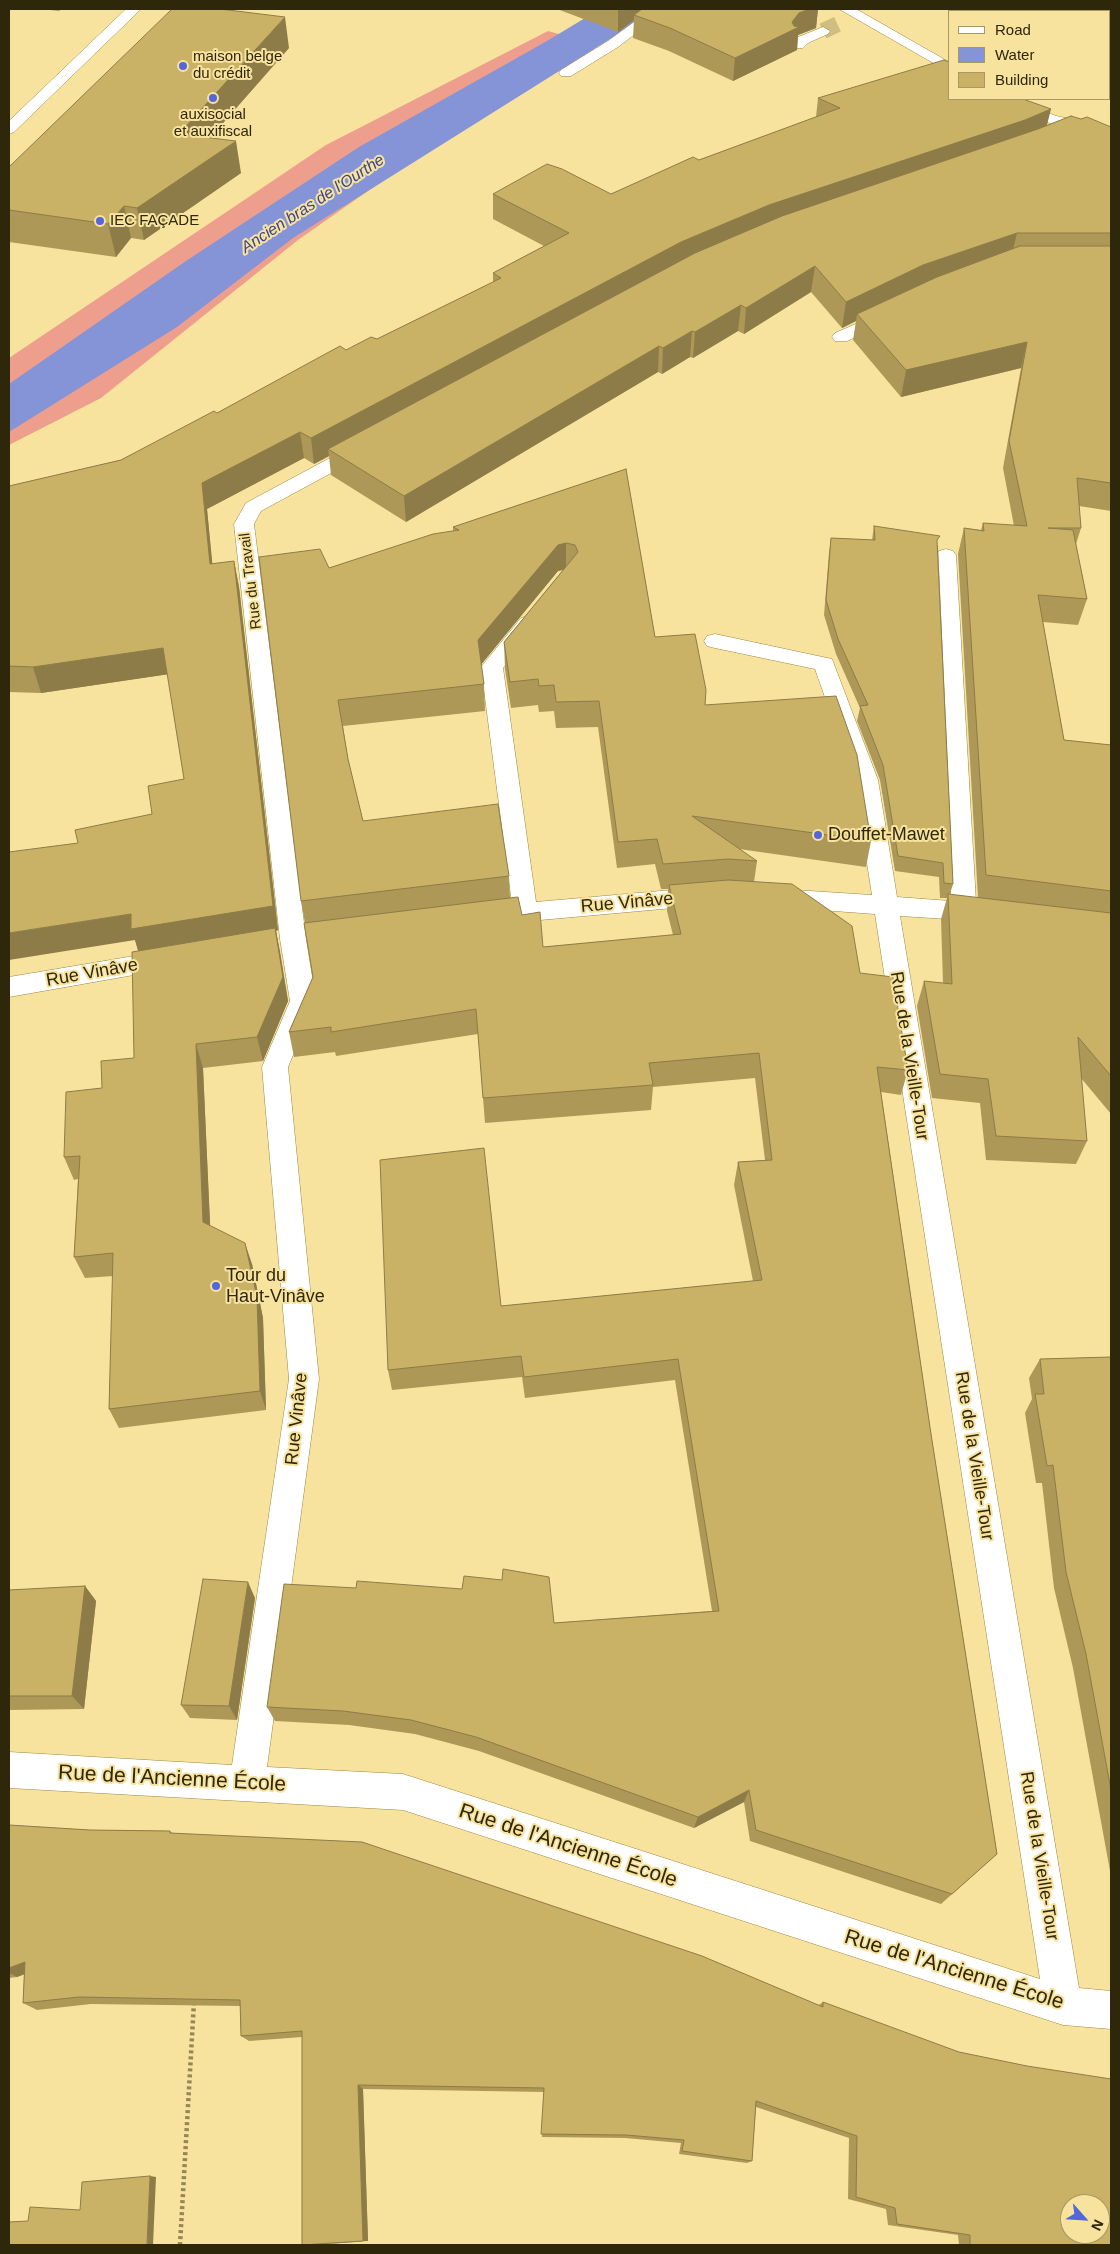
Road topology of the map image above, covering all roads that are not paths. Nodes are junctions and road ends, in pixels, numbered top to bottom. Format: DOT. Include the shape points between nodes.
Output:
graph roads {
  1 [pos="134,9"];
  2 [pos="661,9"];
  3 [pos="852,12"];
  4 [pos="838,24"];
  5 [pos="823,31"];
  6 [pos="798,46"];
  7 [pos="948,67"];
  8 [pos="566,73"];
  9 [pos="1005,100"];
  10 [pos="1081,126"];
  11 [pos="9,129"];
  12 [pos="1111,133"];
  13 [pos="1053,137"];
  14 [pos="900,309"];
  15 [pos="842,337"];
  16 [pos="377,441"];
  17 [pos="946,555"];
  18 [pos="542,607"];
  19 [pos="715,641"];
  20 [pos="725,894"];
  21 [pos="753,896"];
  22 [pos="885,905"];
  23 [pos="964,910"];
  24 [pos="526,911"];
  25 [pos="1003,915"];
  26 [pos="458,919"];
  27 [pos="293,939"];
  28 [pos="195,956"];
  29 [pos="9,987"];
  30 [pos="9,1770"];
  31 [pos="247,1783"];
  32 [pos="1063,2006"];
  33 [pos="1111,2010"];
  1 -- 11 [label="street"];
  2 -- 8 [label="street"];
  3 -- 4 [label="street"];
  3 -- 7 [label="street"];
  5 -- 6 [label="street" via="803,40"];
  9 -- 10 [label="street"];
  10 -- 12 [label="street"];
  10 -- 13 [label="street"];
  14 -- 15 [label="street"];
  16 -- 27 [label="street, Rue du Travail" via="253,507 244,524"];
  17 -- 23 [label="street"];
  18 -- 24 [label="street" via="492,667"];
  19 -- 22 [label="street, Rue de la Vieille-Tour" via="824,664 866,780"];
  20 -- 24 [label="street, Rue Vinâve"];
  21 -- 22 [label="street"];
  22 -- 23 [label="street"];
  22 -- 32 [label="street, Rue de la Vieille-Tour"];
  23 -- 25 [label="street"];
  24 -- 26 [label="street, Rue Vinâve"];
  27 -- 31 [label="street, Rue Vinâve" via="304,1001 275,1067 304,1379"];
  28 -- 29 [label="street, Rue Vinâve"];
  30 -- 31 [label="street, Rue de l'Ancienne École"];
  31 -- 32 [label="street, Rue de l'Ancienne École" via="403,1792"];
  32 -- 33 [label="street, Rue de l'Ancienne École"];
}
